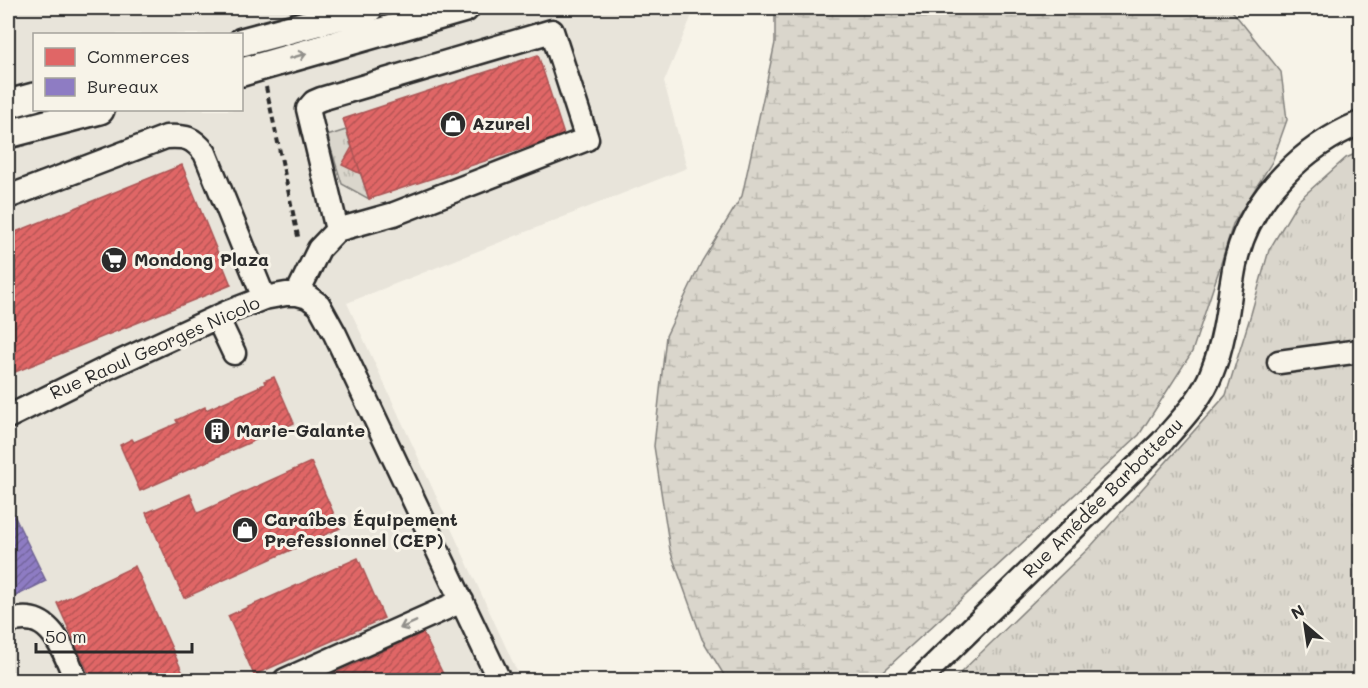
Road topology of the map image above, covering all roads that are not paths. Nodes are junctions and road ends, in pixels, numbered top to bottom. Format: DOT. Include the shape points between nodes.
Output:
graph roads {
  1 [pos="369,8"];
  2 [pos="465,8"];
  3 [pos="243,42"];
  4 [pos="251,70"];
  5 [pos="33,97"];
  6 [pos="8,104"];
  7 [pos="96,111"];
  8 [pos="1360,123"];
  9 [pos="8,134"];
  10 [pos="8,197"];
  11 [pos="337,230"];
  12 [pos="301,286"];
  13 [pos="264,298"];
  14 [pos="217,317"];
  15 [pos="1360,351"];
  16 [pos="234,353"];
  17 [pos="1279,362"];
  18 [pos="8,417"];
  19 [pos="462,601"];
  20 [pos="8,622"];
  21 [pos="76,681"];
  22 [pos="285,681"];
  23 [pos="499,681"];
  24 [pos="919,681"];
  1 -- 3 [label="main road"];
  4 -- 2 [label="main road, one-way"];
  5 -- 6 [label="main road"];
  7 -- 9 [label="main road"];
  8 -- 24 [label="street, Rue Amédée Barbotteau" via="1302,158 1252,216 1236,258 1217,358 1188,411 1162,442"];
  10 -- 13 [label="street" via="166,137 189,139 205,153"];
  11 -- 11 [label="street" via="308,109 314,102 552,31 587,139 394,214"];
  11 -- 12 [label="street" via="320,249"];
  12 -- 13 [label="street, Rue Raoul Georges Nicolo"];
  12 -- 19 [label="street" via="319,305 335,334"];
  13 -- 14 [label="street, Rue Raoul Georges Nicolo"];
  14 -- 16 [label="street"];
  14 -- 18 [label="street, Rue Raoul Georges Nicolo"];
  15 -- 17 [label="street"];
  19 -- 22 [label="street, one-way"];
  19 -- 23 [label="street"];
  20 -- 21 [label="street" via="19,618 32,620 51,630"];
}
